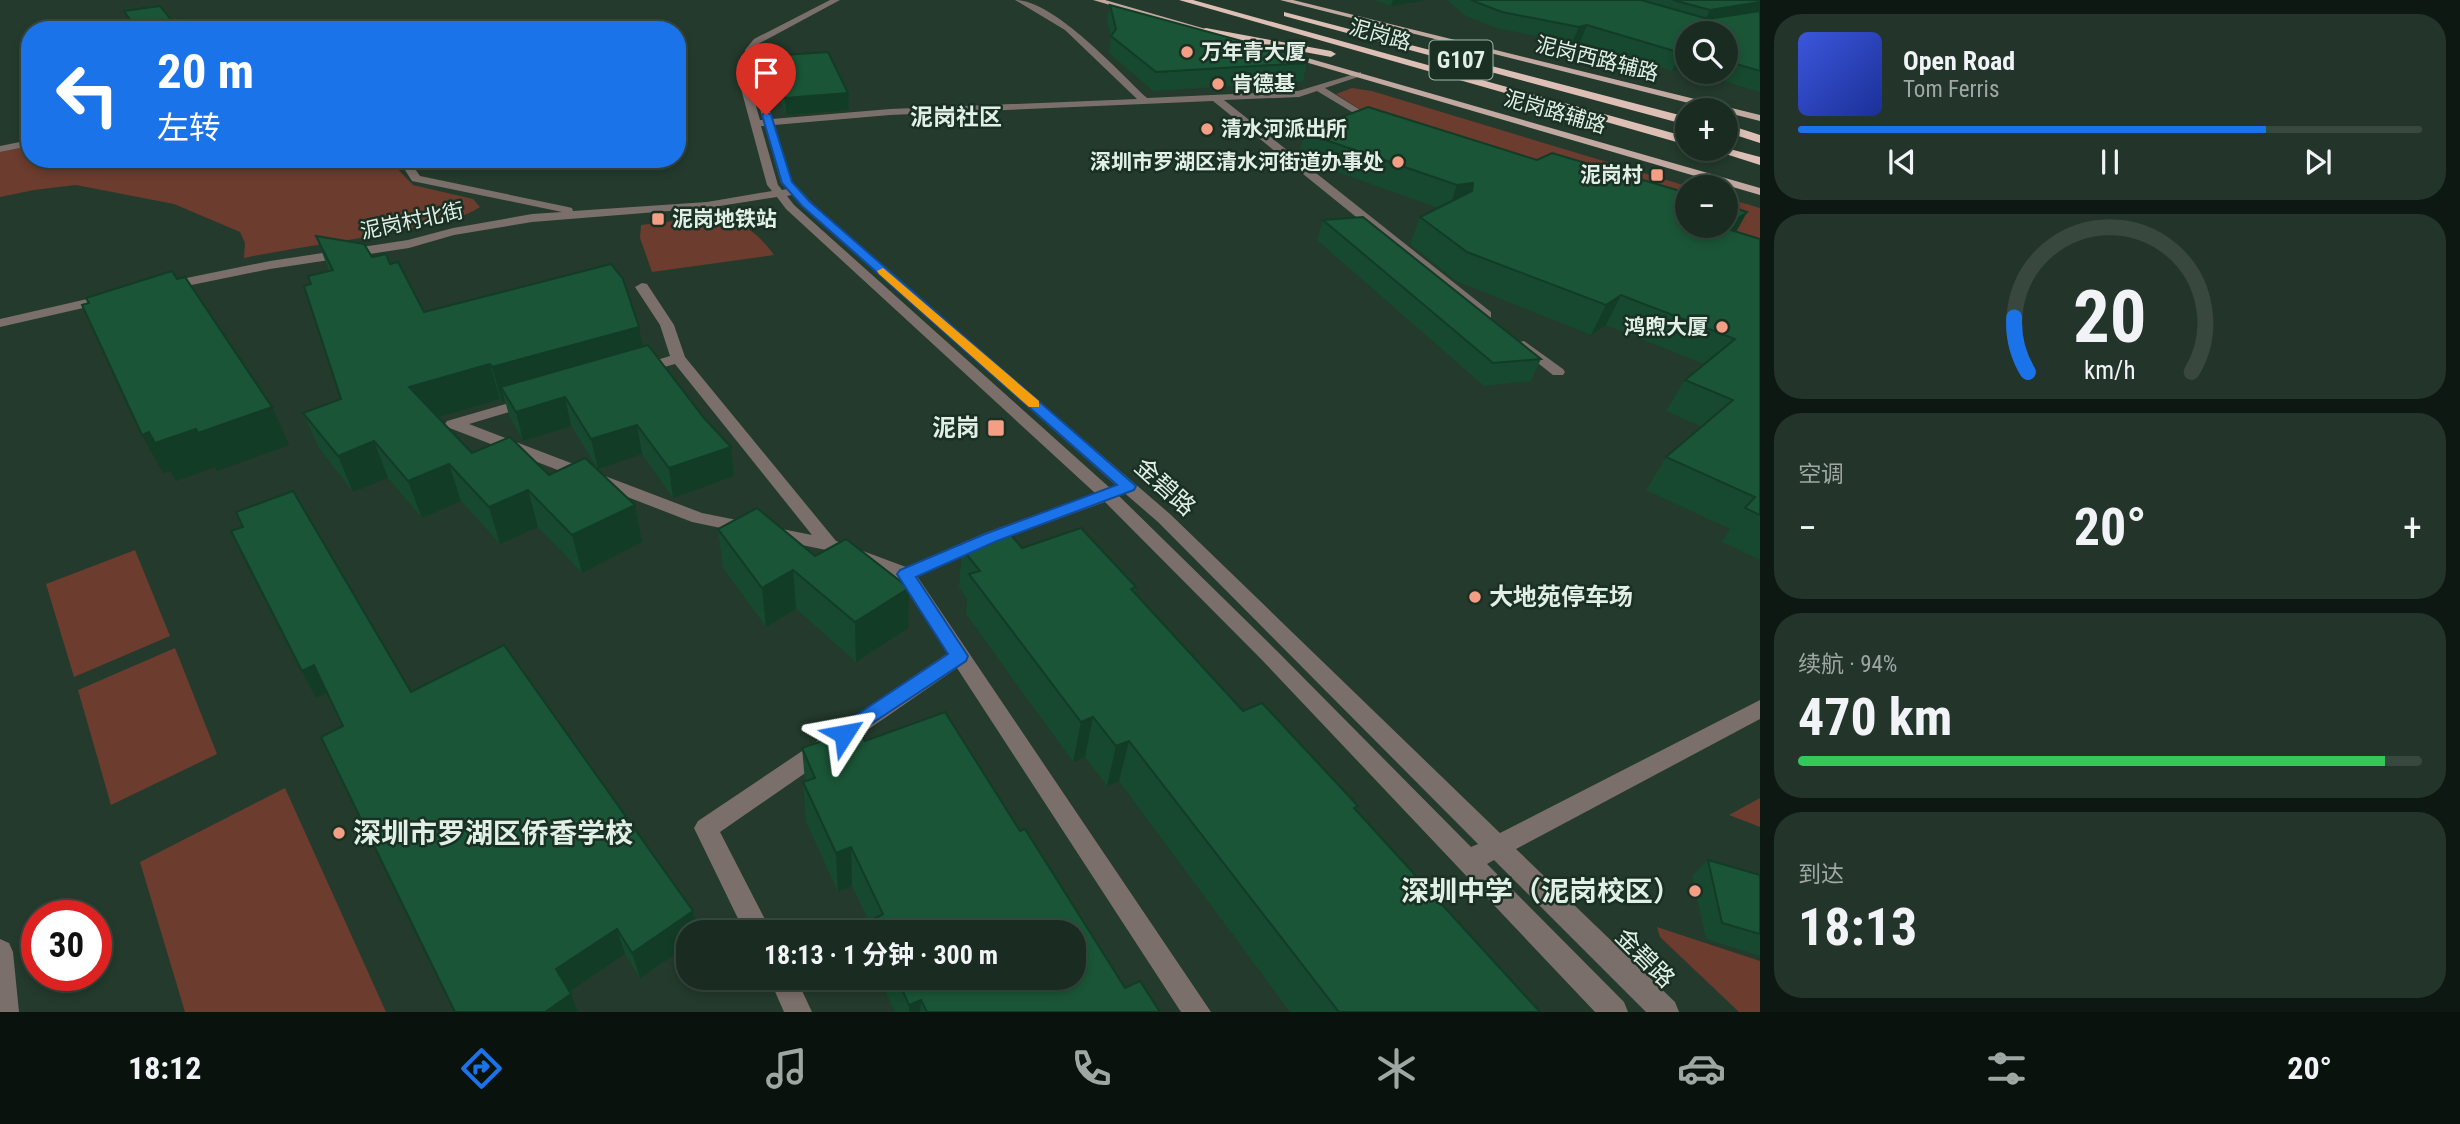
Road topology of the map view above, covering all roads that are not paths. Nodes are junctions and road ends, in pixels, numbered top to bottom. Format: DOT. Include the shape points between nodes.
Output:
graph roads {
  1 [pos="823,0"];
  2 [pos="836,0"];
  3 [pos="1019,0"];
  4 [pos="1097,0"];
  5 [pos="1183,0"];
  6 [pos="1284,0"];
  7 [pos="1294,0"];
  8 [pos="1322,9"];
  9 [pos="1272,10"];
  10 [pos="1206,31"];
  11 [pos="1426,36"];
  12 [pos="739,48"];
  13 [pos="740,67"];
  14 [pos="1358,74"];
  15 [pos="1480,83"];
  16 [pos="1319,88"];
  17 [pos="1215,98"];
  18 [pos="1145,101"];
  19 [pos="1675,114"];
  20 [pos="1675,115"];
  21 [pos="1367,118"];
  22 [pos="1760,118"];
  23 [pos="769,122"];
  24 [pos="755,123"];
  25 [pos="1738,133"];
  26 [pos="1675,138"];
  27 [pos="1760,140"];
  28 [pos="21,145"];
  29 [pos="0,149"];
  30 [pos="1738,155"];
  31 [pos="1760,161"];
  32 [pos="409,168"];
  33 [pos="1760,192"];
  34 [pos="787,193"];
  35 [pos="576,213"];
  36 [pos="1411,237"];
  37 [pos="1391,239"];
  38 [pos="642,287"];
  39 [pos="150,289"];
  40 [pos="123,295"];
  41 [pos="1495,322"];
  42 [pos="0,323"];
  43 [pos="1516,339"];
  44 [pos="678,358"];
  45 [pos="1558,372"];
  46 [pos="625,374"];
  47 [pos="546,397"];
  48 [pos="1128,486"];
  49 [pos="1107,494"];
  50 [pos="830,545"];
  51 [pos="906,574"];
  52 [pos="959,656"];
  53 [pos="1760,709"];
  54 [pos="1498,846"];
  55 [pos="1467,862"];
  56 [pos="752,920"];
  57 [pos="0,952"];
  58 [pos="788,990"];
  59 [pos="5,1012"];
  60 [pos="798,1012"];
  61 [pos="1197,1012"];
  62 [pos="1614,1012"];
  63 [pos="1665,1012"];
  1 -- 12 [label="street"];
  2 -- 23 [label="street, 金碧路" via="757,41 749,50"];
  3 -- 18 [label="street" via="1068,28"];
  4 -- 10 [label="main road, 泥岗路辅路"];
  5 -- 15 [label="highway, 泥岗路 / G107"];
  6 -- 8 [label="main road"];
  7 -- 8 [label="street"];
  8 -- 11 [label="main road"];
  9 -- 20 [label="highway, 泥岗路 / G107"];
  10 -- 14 [label="main road, 泥岗路辅路"];
  10 -- 15 [label="highway"];
  11 -- 19 [label="highway" via="1579,80"];
  11 -- 22 [label="main road, 泥岗西路辅路"];
  13 -- 24 [label="street, 金碧路"];
  14 -- 16 [label="street"];
  14 -- 33 [label="main road, 泥岗路辅路"];
  15 -- 26 [label="highway, 泥岗路 / G107"];
  16 -- 17 [label="street" via="1299,94"];
  16 -- 21 [label="street"];
  17 -- 18 [label="street"];
  17 -- 37 [label="street"];
  18 -- 23 [label="street"];
  23 -- 24 [label="street"];
  23 -- 34 [label="street, 金碧路"];
  24 -- 34 [label="street, 金碧路" via="773,185"];
  25 -- 27 [label="highway"];
  28 -- 29 [label="street"];
  30 -- 31 [label="highway"];
  32 -- 35 [label="street" via="416,179"];
  34 -- 35 [label="street, 泥岗村北街" via="685,207"];
  34 -- 48 [label="street, 金碧路"];
  34 -- 49 [label="street, 金碧路" via="790,207"];
  35 -- 39 [label="street, 泥岗村北街"];
  36 -- 37 [label="street"];
  37 -- 41 [label="street"];
  38 -- 44 [label="street" via="667,325"];
  40 -- 42 [label="street"];
  43 -- 45 [label="street"];
  44 -- 46 [label="street"];
  44 -- 50 [label="street"];
  47 -- 50 [label="street" via="453,424 698,518"];
  48 -- 49 [label="street"];
  48 -- 54 [label="street, 金碧路"];
  49 -- 51 [label="street"];
  49 -- 55 [label="street, 金碧路"];
  50 -- 51 [label="street"];
  51 -- 52 [label="street"];
  52 -- 56 [label="street" via="706,828"];
  52 -- 61 [label="street"];
  53 -- 54 [label="street"];
  54 -- 55 [label="street"];
  54 -- 63 [label="street, 金碧路"];
  55 -- 62 [label="street, 金碧路"];
  57 -- 59 [label="street"];
  58 -- 60 [label="street"];
}
